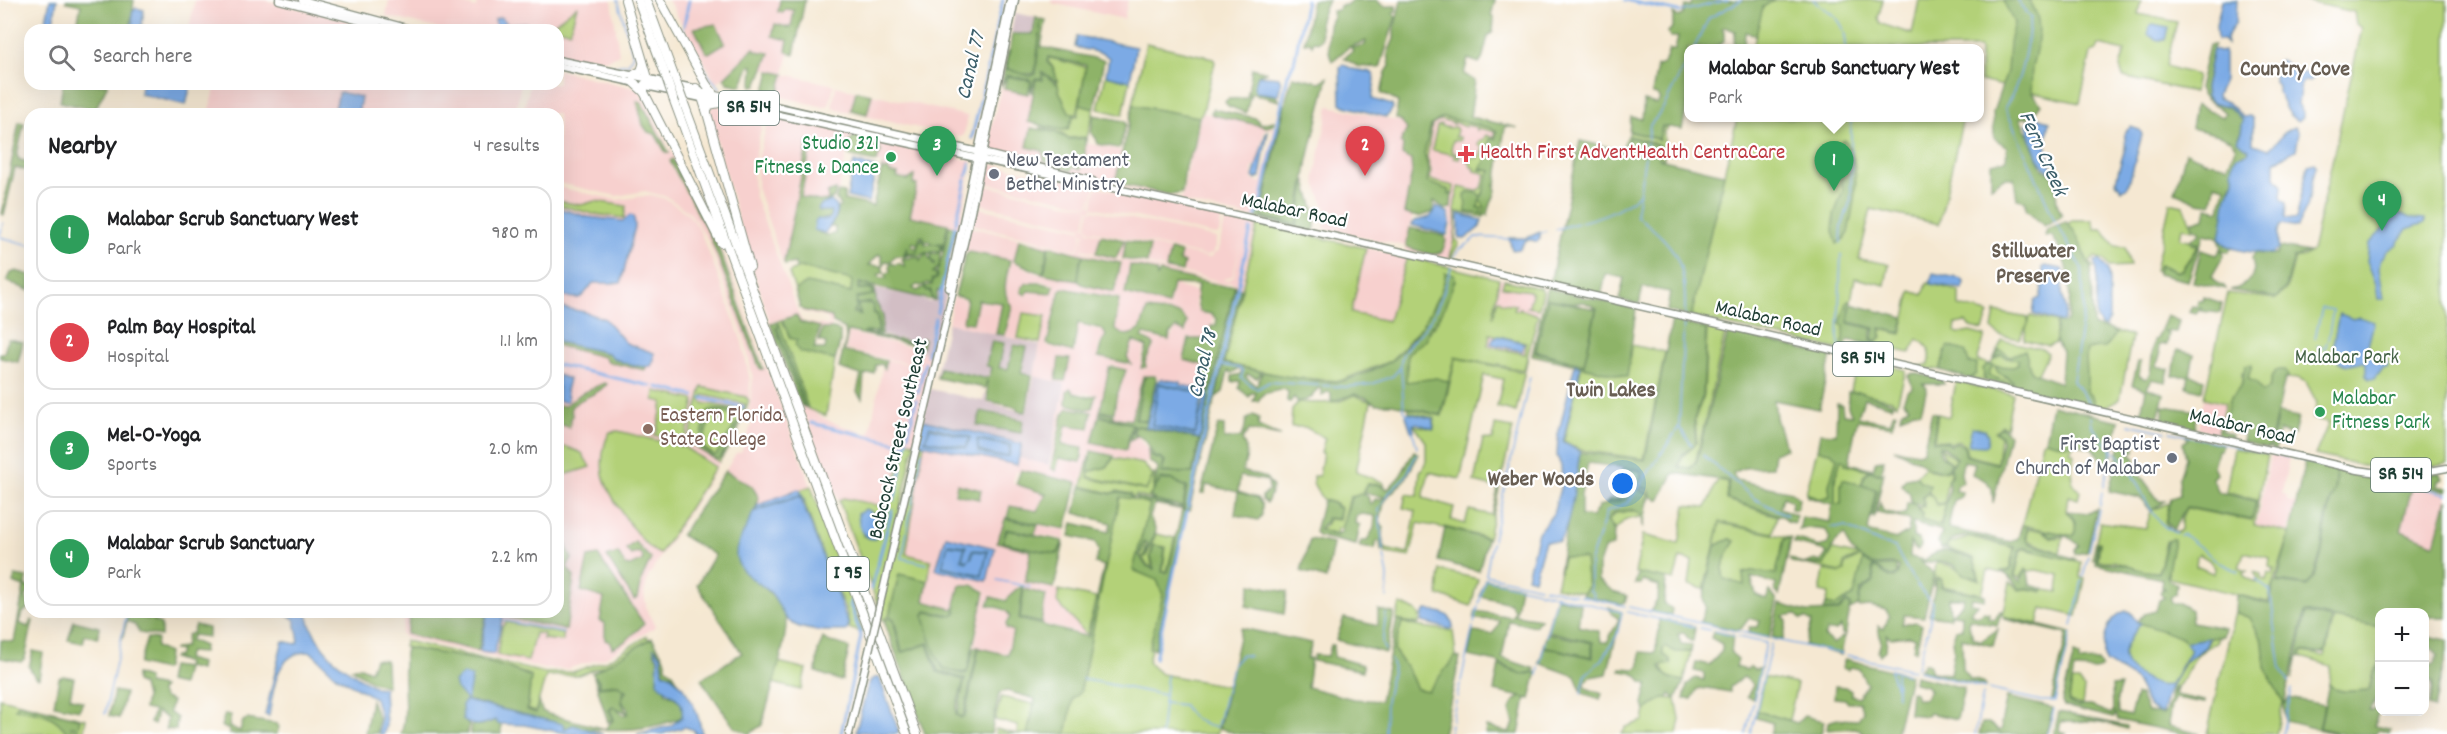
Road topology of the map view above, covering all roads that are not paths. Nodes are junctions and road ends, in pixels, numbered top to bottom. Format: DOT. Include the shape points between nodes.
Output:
graph roads {
  1 [pos="279,0"];
  2 [pos="302,0"];
  3 [pos="624,0"];
  4 [pos="638,0"];
  5 [pos="646,0"];
  6 [pos="660,0"];
  7 [pos="1010,0"];
  8 [pos="1015,0"];
  9 [pos="332,8"];
  10 [pos="321,12"];
  11 [pos="379,22"];
  12 [pos="372,24"];
  13 [pos="388,24"];
  14 [pos="564,61"];
  15 [pos="998,62"];
  16 [pos="583,64"];
  17 [pos="643,65"];
  18 [pos="564,67"];
  19 [pos="606,69"];
  20 [pos="575,70"];
  21 [pos="1001,70"];
  22 [pos="620,75"];
  23 [pos="634,78"];
  24 [pos="647,85"];
  25 [pos="702,91"];
  26 [pos="712,92"];
  27 [pos="685,98"];
  28 [pos="746,99"];
  29 [pos="719,103"];
  30 [pos="777,107"];
  31 [pos="765,111"];
  32 [pos="707,113"];
  33 [pos="904,136"];
  34 [pos="892,140"];
  35 [pos="980,156"];
  36 [pos="1053,176"];
  37 [pos="1074,176"];
  38 [pos="1119,190"];
  39 [pos="759,306"];
  40 [pos="751,313"];
  41 [pos="2447,468"];
  42 [pos="849,734"];
  43 [pos="907,734"];
  44 [pos="917,734"];
  1 -- 10 [label="main road"];
  2 -- 9 [label="main road"];
  3 -- 17 [label="highway"];
  4 -- 40 [label="highway, I 95, bridge"];
  5 -- 27 [label="highway, I 95, bridge"];
  6 -- 25 [label="highway"];
  7 -- 15 [label="main road"];
  8 -- 21 [label="main road"];
  9 -- 10 [label="main road"];
  9 -- 11 [label="main road"];
  10 -- 12 [label="main road"];
  11 -- 13 [label="main road"];
  14 -- 16 [label="main road"];
  15 -- 21 [label="main road"];
  15 -- 35 [label="main road"];
  16 -- 19 [label="main road"];
  16 -- 20 [label="main road"];
  17 -- 23 [label="highway"];
  17 -- 24 [label="highway"];
  18 -- 20 [label="main road"];
  19 -- 20 [label="main road"];
  19 -- 22 [label="main road"];
  20 -- 22 [label="main road"];
  21 -- 35 [label="main road"];
  22 -- 23 [label="main road"];
  23 -- 24 [label="highway"];
  23 -- 24 [label="main road"];
  24 -- 25 [label="highway"];
  24 -- 27 [label="main road"];
  24 -- 40 [label="highway"];
  25 -- 26 [label="highway"];
  25 -- 27 [label="highway"];
  25 -- 28 [label="highway" via="734,100"];
  25 -- 29 [label="main road, Malabar Road / SR 514"];
  25 -- 32 [label="highway"];
  26 -- 28 [label="main road, Malabar Road / SR 514"];
  27 -- 39 [label="highway, I 95"];
  28 -- 30 [label="main road, Malabar Road / SR 514"];
  29 -- 31 [label="main road, Malabar Road / SR 514"];
  29 -- 32 [label="highway" via="709,105"];
  30 -- 31 [label="main road"];
  30 -- 33 [label="main road, Malabar Road / SR 514"];
  31 -- 34 [label="main road, Malabar Road / SR 514"];
  32 -- 39 [label="highway"];
  33 -- 34 [label="main road"];
  33 -- 35 [label="main road, Malabar Road / SR 514"];
  34 -- 35 [label="main road, Malabar Road / SR 514"];
  35 -- 36 [label="main road, Malabar Road / SR 514"];
  35 -- 37 [label="main road, Malabar Road / SR 514"];
  35 -- 42 [label="main road, Babcock Street Southeast, bridge"];
  36 -- 37 [label="main road"];
  36 -- 38 [label="main road, Malabar Road / SR 514"];
  37 -- 38 [label="main road, Malabar Road / SR 514"];
  38 -- 41 [label="main road, Malabar Road / SR 514" via="2358,470 2402,475"];
  39 -- 44 [label="highway, I 95"];
  40 -- 43 [label="highway, I 95"];
}
